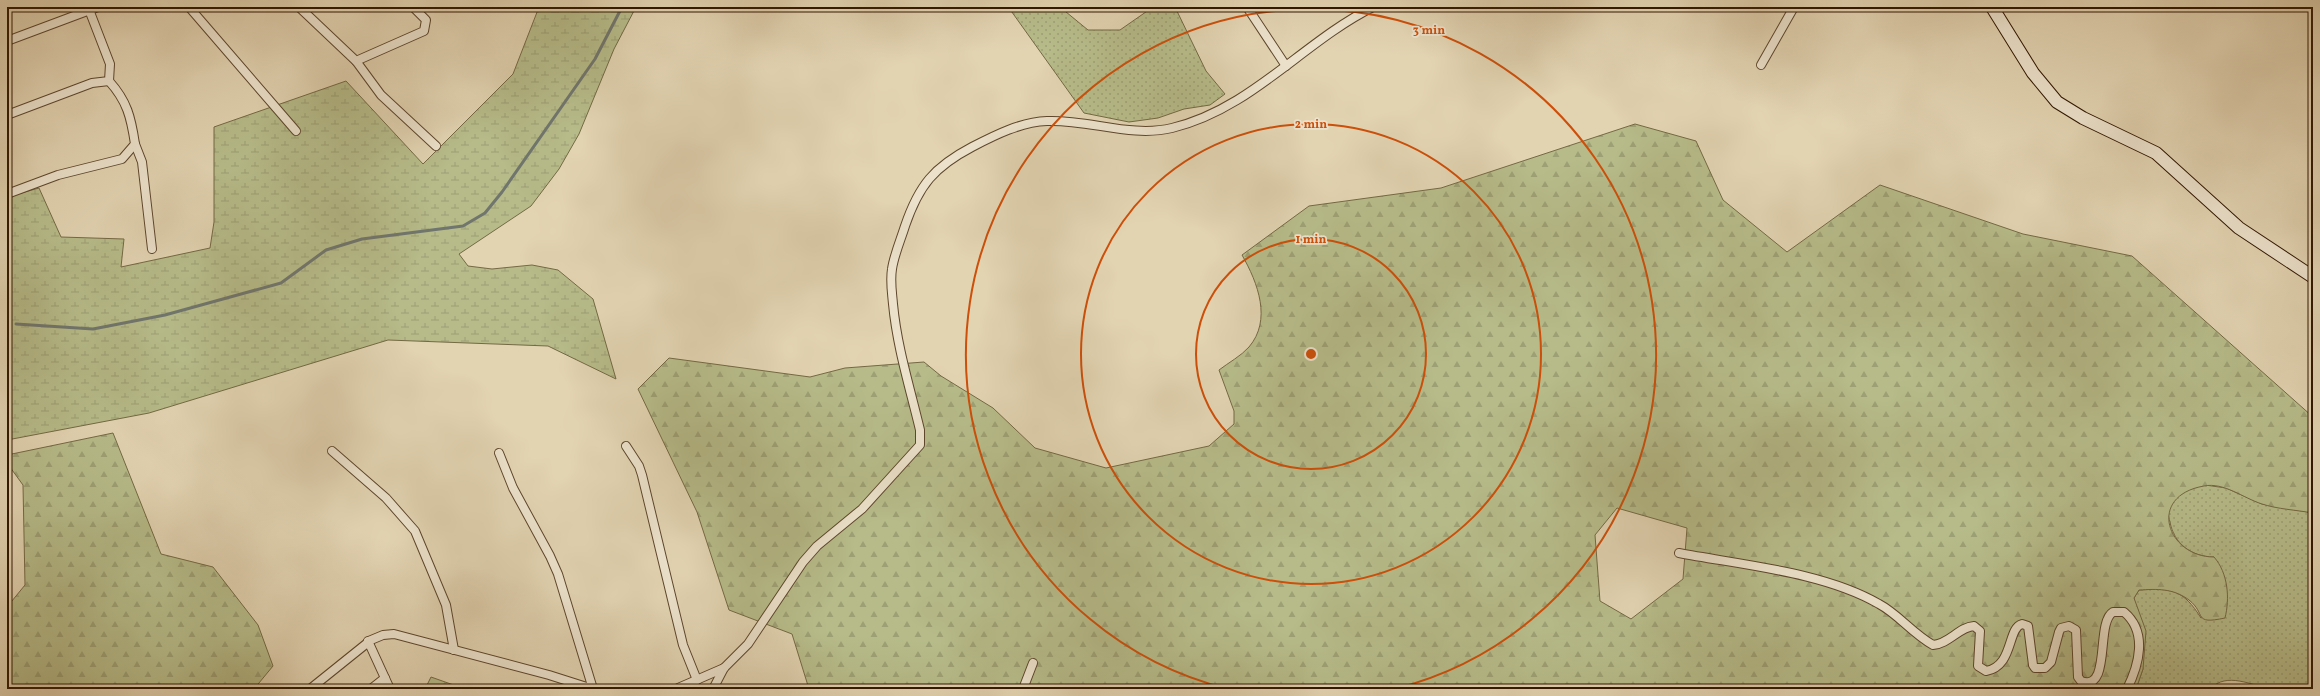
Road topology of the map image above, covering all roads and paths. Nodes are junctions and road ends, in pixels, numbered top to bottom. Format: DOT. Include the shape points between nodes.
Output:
graph roads {
  1 [pos="98,7"];
  2 [pos="189,7"];
  3 [pos="299,7"];
  4 [pos="413,7"];
  5 [pos="1247,7"];
  6 [pos="1373,7"];
  7 [pos="1794,7"];
  8 [pos="1992,7"];
  9 [pos="88,9"];
  10 [pos="7,41"];
  11 [pos="356,61"];
  12 [pos="1761,64"];
  13 [pos="1286,66"];
  14 [pos="109,81"];
  15 [pos="7,115"];
  16 [pos="296,131"];
  17 [pos="135,144"];
  18 [pos="436,146"];
  19 [pos="7,194"];
  20 [pos="152,249"];
  21 [pos="2313,277"];
  22 [pos="626,446"];
  23 [pos="332,451"];
  24 [pos="499,452"];
  25 [pos="1679,553"];
  26 [pos="368,642"];
  27 [pos="454,650"];
  28 [pos="1033,662"];
  29 [pos="724,668"];
  30 [pos="385,678"];
  31 [pos="697,680"];
  32 [pos="679,688"];
  33 [pos="310,689"];
  34 [pos="371,689"];
  35 [pos="390,689"];
  36 [pos="593,689"];
  37 [pos="713,689"];
  38 [pos="1023,689"];
  39 [pos="2127,689"];
  1 -- 9 [label="street"];
  2 -- 16 [label="street"];
  3 -- 11 [label="street"];
  4 -- 11 [label="street" via="426,20 424,31"];
  5 -- 13 [label="street"];
  6 -- 13 [label="street" via="1336,27"];
  7 -- 12 [label="street"];
  8 -- 21 [label="street" via="2033,72 2057,102 2083,118 2156,153 2238,228"];
  9 -- 10 [label="street"];
  9 -- 14 [label="street" via="110,64"];
  11 -- 18 [label="street" via="381,95"];
  13 -- 29 [label="street" via="1229,106 1172,128 1153,130 1062,121 1031,123 1014,127 980,142 938,168 919,193 892,269 895,326 920,430 920,445 862,509 817,546 803,562 748,644"];
  14 -- 15 [label="street" via="92,83"];
  14 -- 17 [label="street" via="122,96 132,125"];
  17 -- 19 [label="street" via="122,159 58,176"];
  17 -- 20 [label="street" via="142,162"];
  22 -- 31 [label="street" via="642,475 683,645"];
  23 -- 27 [label="street" via="386,498 415,531 446,605"];
  24 -- 36 [label="street" via="513,488 558,574"];
  25 -- 39 [label="street" via="1795,575 1855,592 1881,605 1933,645 1974,626 1980,631 1978,666 1986,671 1996,668 2006,656 2016,628 2022,624 2028,626 2033,665 2036,668 2045,668 2051,662 2058,632 2061,628 2069,626 2076,630 2078,677 2081,681 2090,682 2100,669 2105,621 2113,612 2124,612 2133,622 2139,640 2138,663"];
  26 -- 27 [label="street" via="383,635 394,634"];
  26 -- 30 [label="street"];
  26 -- 33 [label="street"];
  27 -- 36 [label="street"];
  28 -- 38 [label="street"];
  29 -- 31 [label="street"];
  29 -- 37 [label="street"];
  30 -- 34 [label="street"];
  30 -- 35 [label="street"];
  31 -- 32 [label="street"];
}
